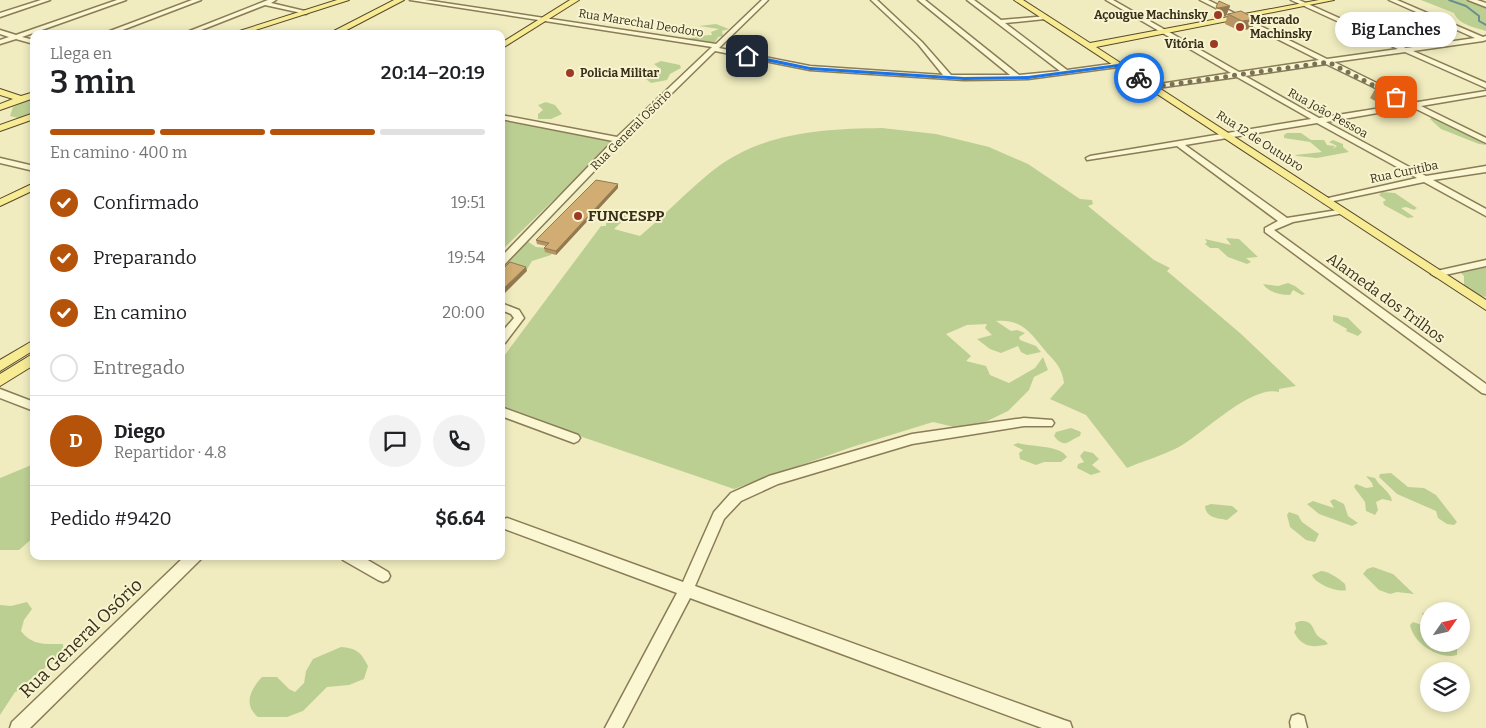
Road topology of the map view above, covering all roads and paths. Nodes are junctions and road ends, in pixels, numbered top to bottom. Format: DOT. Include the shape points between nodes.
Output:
graph roads {
  1 [pos="47,0"];
  2 [pos="123,0"];
  3 [pos="198,0"];
  4 [pos="252,0"];
  5 [pos="273,0"];
  6 [pos="345,0"];
  7 [pos="386,0"];
  8 [pos="398,0"];
  9 [pos="406,0"];
  10 [pos="413,0"];
  11 [pos="559,0"];
  12 [pos="574,0"];
  13 [pos="765,0"];
  14 [pos="874,0"];
  15 [pos="921,0"];
  16 [pos="970,0"];
  17 [pos="1018,0"];
  18 [pos="1109,0"];
  19 [pos="1203,0"];
  20 [pos="1294,0"];
  21 [pos="1330,0"];
  22 [pos="1392,0"];
  23 [pos="1471,0"];
  24 [pos="265,3"];
  25 [pos="1305,5"];
  26 [pos="1486,6"];
  27 [pos="306,12"];
  28 [pos="0,15"];
  29 [pos="1045,17"];
  30 [pos="531,18"];
  31 [pos="1238,18"];
  32 [pos="543,20"];
  33 [pos="1000,22"];
  34 [pos="34,30"];
  35 [pos="117,30"];
  36 [pos="196,30"];
  37 [pos="247,30"];
  38 [pos="334,30"];
  39 [pos="334,30"];
  40 [pos="30,31"];
  41 [pos="0,32"];
  42 [pos="1164,32"];
  43 [pos="505,35"];
  44 [pos="16,36"];
  45 [pos="1485,39"];
  46 [pos="30,41"];
  47 [pos="0,42"];
  48 [pos="505,44"];
  49 [pos="1089,46"];
  50 [pos="715,48"];
  51 [pos="1407,51"];
  52 [pos="1328,62"];
  53 [pos="1118,65"];
  54 [pos="1066,72"];
  55 [pos="1240,75"];
  56 [pos="949,77"];
  57 [pos="1017,77"];
  58 [pos="1486,86"];
  59 [pos="1153,87"];
  60 [pos="0,92"];
  61 [pos="1486,93"];
  62 [pos="30,96"];
  63 [pos="21,99"];
  64 [pos="30,102"];
  65 [pos="1413,105"];
  66 [pos="1,106"];
  67 [pos="30,115"];
  68 [pos="30,117"];
  69 [pos="505,118"];
  70 [pos="1319,121"];
  71 [pos="0,128"];
  72 [pos="1229,137"];
  73 [pos="620,140"];
  74 [pos="1486,142"];
  75 [pos="1180,145"];
  76 [pos="1090,158"];
  77 [pos="0,160"];
  78 [pos="30,169"];
  79 [pos="1486,169"];
  80 [pos="30,179"];
  81 [pos="1426,179"];
  82 [pos="30,188"];
  83 [pos="0,194"];
  84 [pos="1327,201"];
  85 [pos="0,203"];
  86 [pos="1342,211"];
  87 [pos="1486,213"];
  88 [pos="1286,222"];
  89 [pos="505,259"];
  90 [pos="1486,263"];
  91 [pos="1436,274"];
  92 [pos="1486,306"];
  93 [pos="505,308"];
  94 [pos="505,335"];
  95 [pos="30,347"];
  96 [pos="30,361"];
  97 [pos="0,366"];
  98 [pos="0,381"];
  99 [pos="1486,390"];
  100 [pos="0,393"];
  101 [pos="30,405"];
  102 [pos="505,413"];
  103 [pos="1048,423"];
  104 [pos="574,438"];
  105 [pos="507,524"];
  106 [pos="190,560"];
  107 [pos="355,560"];
  108 [pos="382,576"];
  109 [pos="687,589"];
  110 [pos="18,728"];
  111 [pos="613,728"];
  112 [pos="1064,728"];
  1 -- 28 [label="street"];
  2 -- 34 [label="street"];
  3 -- 35 [label="street"];
  4 -- 24 [label="street"];
  5 -- 24 [label="street"];
  6 -- 27 [label="main road"];
  7 -- 38 [label="main road"];
  8 -- 9 [label="street"];
  8 -- 39 [label="main road"];
  10 -- 30 [label="street, Rua Marechal Deodoro"];
  11 -- 30 [label="main road"];
  12 -- 32 [label="main road"];
  13 -- 50 [label="street, Rua General Osório"];
  14 -- 56 [label="street" via="920,43"];
  15 -- 57 [label="street"];
  16 -- 33 [label="street"];
  17 -- 29 [label="main road, Rua 12 de Outubro"];
  18 -- 42 [label="street, Rua João Pessoa"];
  19 -- 31 [label="street"];
  20 -- 25 [label="street"];
  21 -- 25 [label="main road"];
  22 -- 45 [label="street"];
  23 -- 26 [label="street"];
  24 -- 27 [label="street"];
  24 -- 36 [label="street"];
  25 -- 31 [label="main road"];
  25 -- 51 [label="street"];
  27 -- 37 [label="main road"];
  29 -- 33 [label="street"];
  29 -- 49 [label="main road, Rua 12 de Outubro"];
  30 -- 32 [label="street, Rua Marechal Deodoro"];
  30 -- 43 [label="main road"];
  31 -- 42 [label="main road"];
  31 -- 52 [label="street"];
  32 -- 48 [label="main road"];
  32 -- 50 [label="street, Rua Marechal Deodoro"];
  33 -- 54 [label="street"];
  40 -- 44 [label="street"];
  41 -- 44 [label="street"];
  42 -- 49 [label="main road"];
  42 -- 55 [label="street, Rua João Pessoa"];
  44 -- 46 [label="street"];
  44 -- 47 [label="street"];
  45 -- 51 [label="street"];
  49 -- 53 [label="main road, Rua 12 de Outubro"];
  50 -- 56 [label="street, Rua Marechal Deodoro" via="810,68"];
  50 -- 73 [label="street, Rua General Osório"];
  51 -- 52 [label="street"];
  51 -- 58 [label="street"];
  52 -- 55 [label="street"];
  52 -- 65 [label="street"];
  53 -- 54 [label="street, Rua Marechal Deodoro"];
  53 -- 59 [label="main road, Rua 12 de Outubro"];
  54 -- 57 [label="street, Rua Marechal Deodoro"];
  55 -- 59 [label="street"];
  55 -- 70 [label="street, Rua João Pessoa"];
  56 -- 57 [label="street, Rua Marechal Deodoro"];
  59 -- 72 [label="main road, Rua 12 de Outubro"];
  60 -- 63 [label="main road"];
  61 -- 65 [label="street"];
  62 -- 63 [label="main road"];
  63 -- 64 [label="main road"];
  63 -- 66 [label="main road"];
  65 -- 70 [label="street"];
  65 -- 74 [label="street"];
  66 -- 67 [label="main road"];
  68 -- 71 [label="main road"];
  69 -- 73 [label="street"];
  70 -- 72 [label="street"];
  70 -- 81 [label="street, Rua João Pessoa"];
  72 -- 75 [label="street"];
  72 -- 84 [label="main road, Rua 12 de Outubro"];
  73 -- 89 [label="street, Rua General Osório"];
  75 -- 76 [label="street"];
  75 -- 88 [label="street"];
  77 -- 78 [label="street"];
  79 -- 81 [label="street, Rua Curitiba"];
  80 -- 83 [label="main road"];
  81 -- 84 [label="street, Rua Curitiba"];
  81 -- 87 [label="street, Rua João Pessoa"];
  82 -- 85 [label="main road"];
  84 -- 86 [label="main road, Rua 12 de Outubro"];
  86 -- 88 [label="street"];
  86 -- 91 [label="main road, Rua 12 de Outubro"];
  88 -- 99 [label="street, Alameda dos Trilhos" via="1268,230"];
  90 -- 91 [label="street"];
  91 -- 92 [label="main road, Rua 12 de Outubro"];
  93 -- 94 [label="street" via="519,318"];
  95 -- 97 [label="main road"];
  96 -- 98 [label="main road"];
  100 -- 101 [label="street"];
  102 -- 104 [label="street"];
  103 -- 109 [label="street" via="1024,422 912,439 751,489 736,497 719,516"];
  105 -- 109 [label="street"];
  106 -- 110 [label="street, Rua General Osório"];
  107 -- 108 [label="street"];
  109 -- 111 [label="street"];
  109 -- 112 [label="street"];
}
